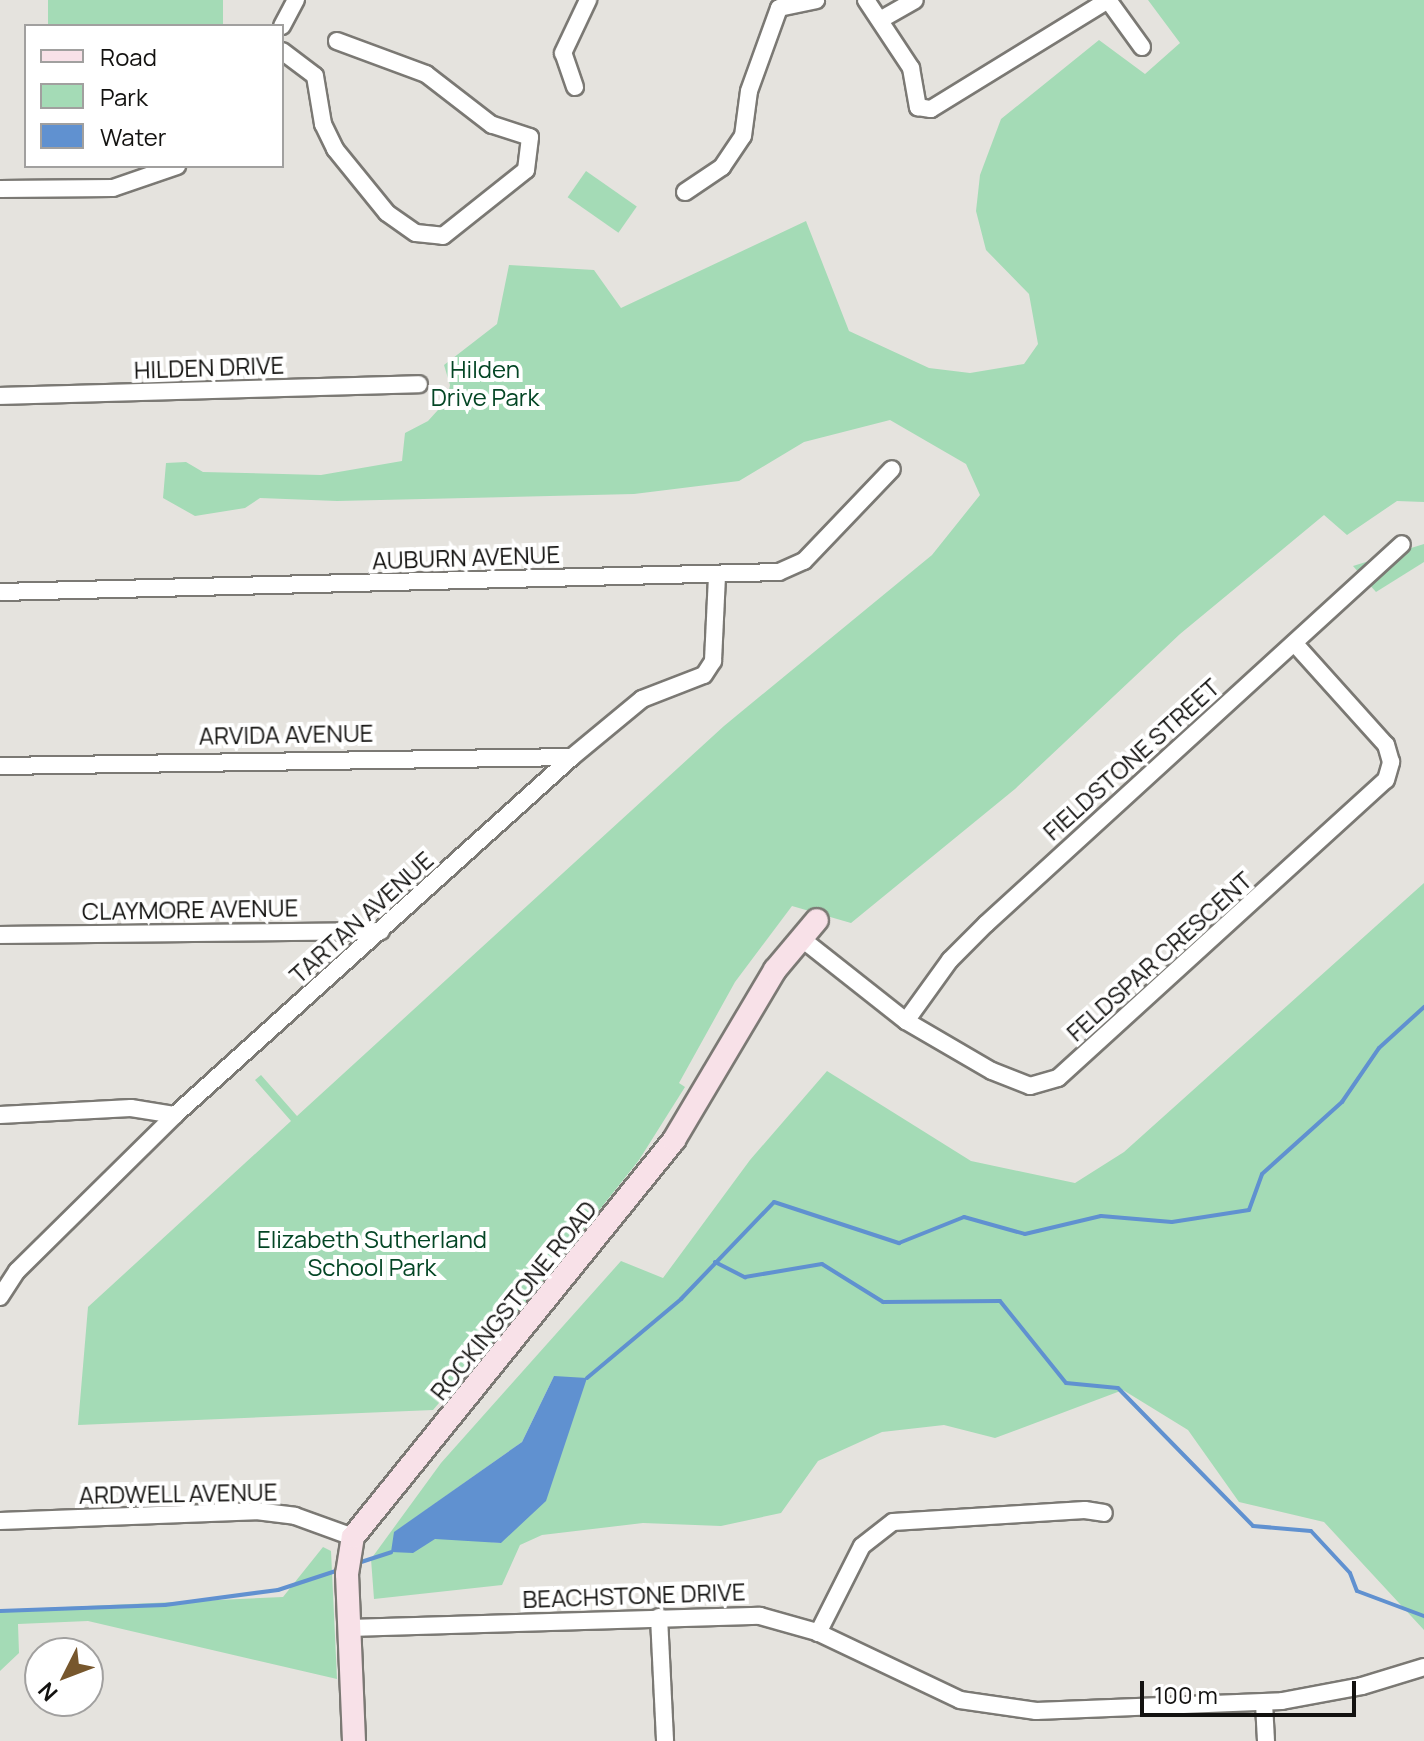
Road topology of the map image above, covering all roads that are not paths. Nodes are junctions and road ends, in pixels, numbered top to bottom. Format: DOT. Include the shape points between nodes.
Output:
graph roads {
  1 [pos="296,0"];
  2 [pos="588,0"];
  3 [pos="816,0"];
  4 [pos="866,0"];
  5 [pos="915,0"];
  6 [pos="1108,0"];
  7 [pos="880,20"];
  8 [pos="283,24"];
  9 [pos="337,41"];
  10 [pos="1142,47"];
  11 [pos="284,53"];
  12 [pos="575,87"];
  13 [pos="171,168"];
  14 [pos="0,189"];
  15 [pos="685,192"];
  16 [pos="419,384"];
  17 [pos="0,396"];
  18 [pos="892,469"];
  19 [pos="1402,544"];
  20 [pos="717,577"];
  21 [pos="0,592"];
  22 [pos="1294,643"];
  23 [pos="572,757"];
  24 [pos="0,766"];
  25 [pos="817,920"];
  26 [pos="381,931"];
  27 [pos="0,935"];
  28 [pos="802,939"];
  29 [pos="906,1021"];
  30 [pos="0,1115"];
  31 [pos="175,1115"];
  32 [pos="0,1297"];
  33 [pos="1104,1513"];
  34 [pos="0,1521"];
  35 [pos="353,1537"];
  36 [pos="659,1617"];
  37 [pos="349,1628"];
  38 [pos="818,1633"];
  39 [pos="1424,1667"];
  40 [pos="1264,1703"];
  41 [pos="354,1741"];
  42 [pos="665,1741"];
  43 [pos="1266,1741"];
  1 -- 8 [label="street"];
  2 -- 12 [label="street" via="563,53"];
  3 -- 15 [label="street" via="779,8 749,91 743,136 722,167"];
  4 -- 7 [label="street"];
  5 -- 7 [label="street"];
  6 -- 7 [label="street" via="931,109 918,107 911,68"];
  6 -- 10 [label="street"];
  9 -- 11 [label="street" via="426,74 492,125 530,137 526,170 443,236 416,233 387,213 335,149 323,124 315,76"];
  13 -- 14 [label="street" via="113,188"];
  16 -- 17 [label="street, HILDEN DRIVE"];
  18 -- 20 [label="street, AUBURN AVENUE" via="800,564 779,572"];
  19 -- 22 [label="street, FIELDSTONE STREET"];
  20 -- 21 [label="street, AUBURN AVENUE"];
  20 -- 23 [label="street, TARTAN AVENUE" via="713,661 708,670 693,682 642,699"];
  22 -- 29 [label="street, FIELDSTONE STREET" via="980,930 950,960"];
  22 -- 29 [label="street, FELDSPAR CRESCENT" via="1386,745 1390,768 1380,788 1052,1082 1030,1086 1011,1080"];
  23 -- 24 [label="street, ARVIDA AVENUE"];
  23 -- 26 [label="street, TARTAN AVENUE"];
  25 -- 28 [label="street, ROCKINGSTONE ROAD"];
  26 -- 27 [label="street, CLAYMORE AVENUE"];
  26 -- 31 [label="street, TARTAN AVENUE"];
  28 -- 29 [label="street, FELDSPAR CRESCENT"];
  28 -- 35 [label="street, ROCKINGSTONE ROAD" via="775,970 674,1140"];
  30 -- 31 [label="street" via="131,1108"];
  31 -- 32 [label="street, TARTAN AVENUE" via="17,1271"];
  33 -- 38 [label="street" via="951,1517 881,1527 854,1558"];
  34 -- 35 [label="street, ARDWELL AVENUE" via="265,1511"];
  35 -- 37 [label="street" via="347,1574"];
  36 -- 37 [label="street, BEACHSTONE DRIVE"];
  36 -- 38 [label="street, BEACHSTONE DRIVE" via="750,1615"];
  36 -- 42 [label="street"];
  37 -- 41 [label="street"];
  38 -- 40 [label="street, BEACHSTONE DRIVE" via="942,1693 997,1708"];
  39 -- 40 [label="street, BEACHSTONE DRIVE" via="1362,1686"];
  40 -- 43 [label="street"];
}
